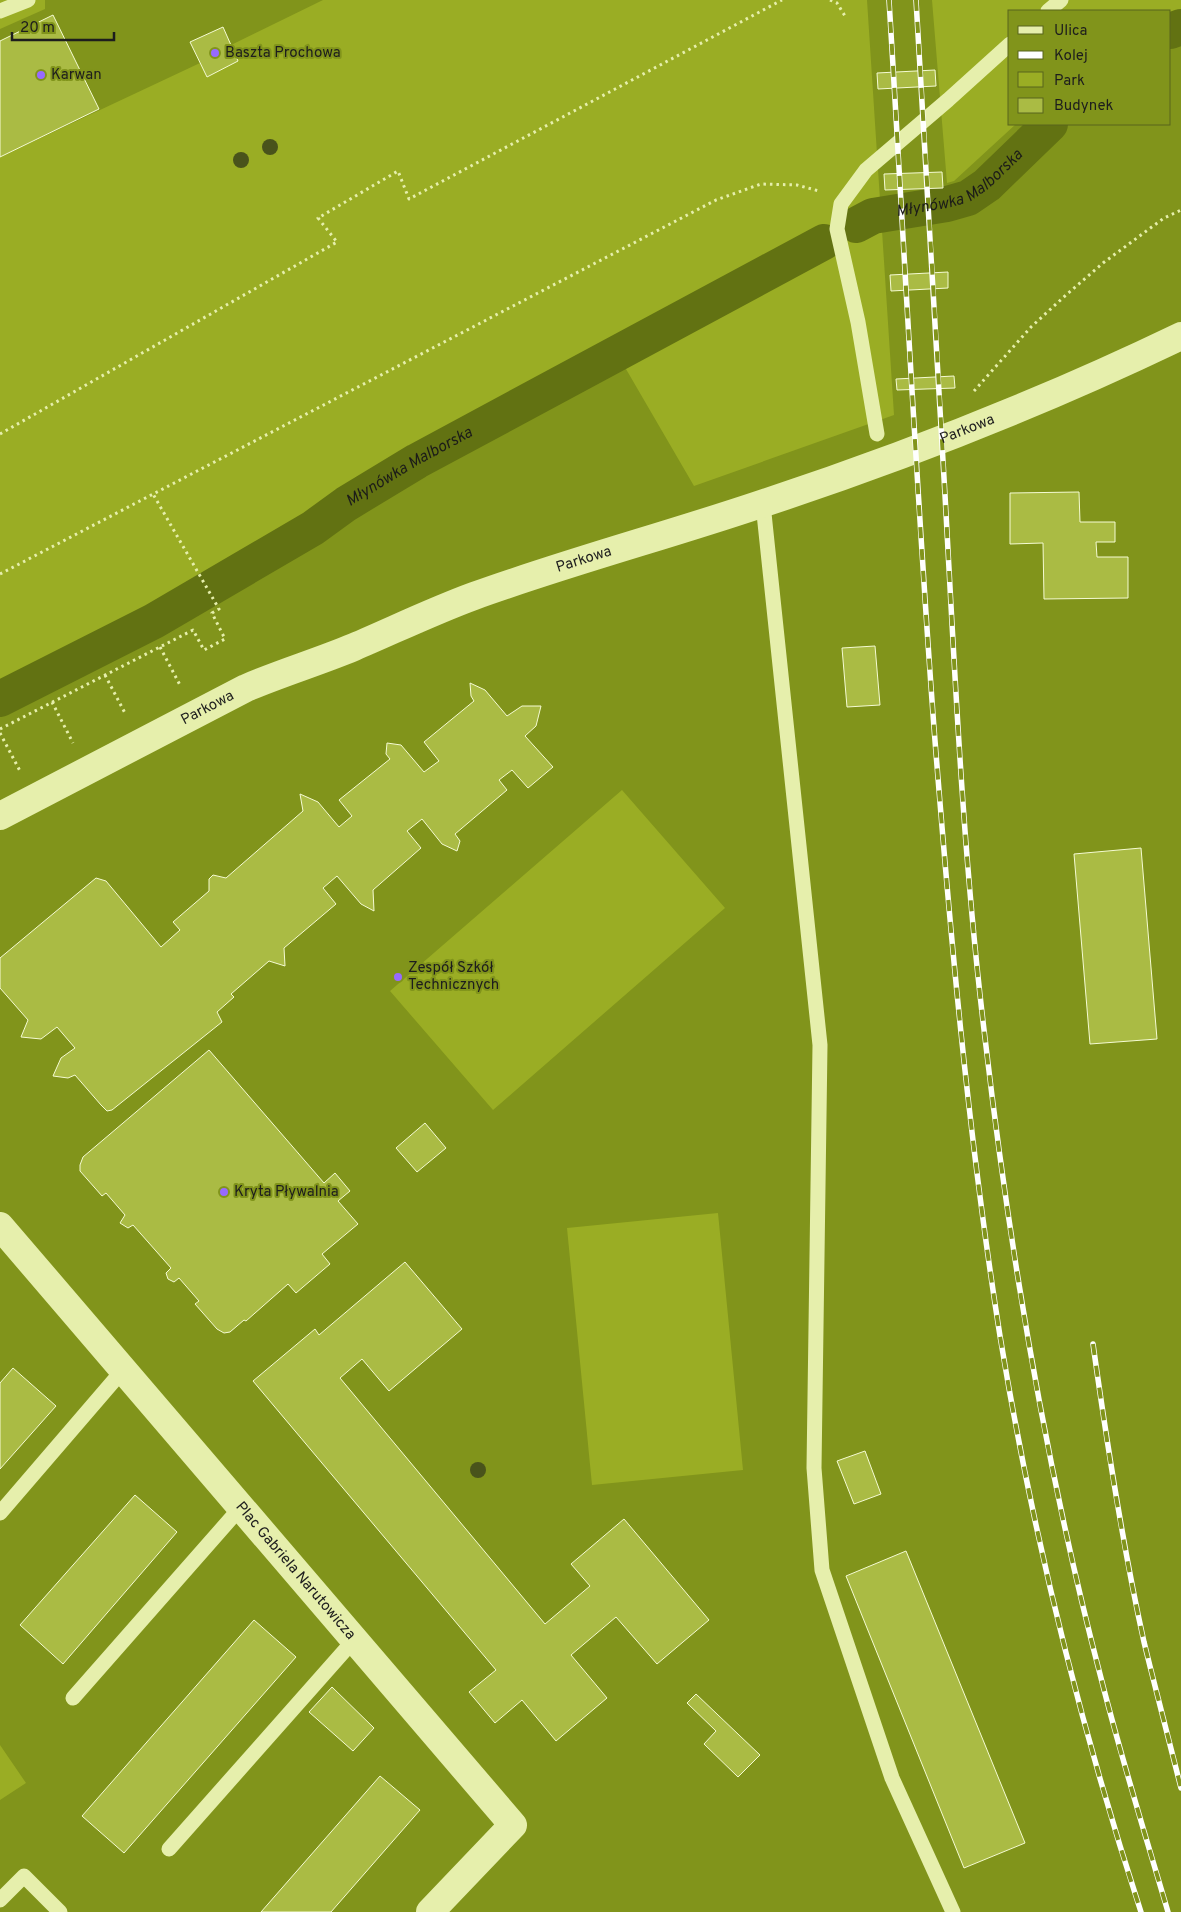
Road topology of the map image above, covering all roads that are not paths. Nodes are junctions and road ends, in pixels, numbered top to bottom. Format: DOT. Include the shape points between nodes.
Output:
graph roads {
  1 [pos="28,0"];
  2 [pos="1061,0"];
  3 [pos="1049,10"];
  4 [pos="0,11"];
  5 [pos="1008,46"];
  6 [pos="1181,336"];
  7 [pos="877,434"];
  8 [pos="763,504"];
  9 [pos="0,816"];
  10 [pos="0,1226"];
  11 [pos="123,1370"];
  12 [pos="241,1507"];
  13 [pos="0,1513"];
  14 [pos="354,1640"];
  15 [pos="73,1698"];
  16 [pos="169,1849"];
  17 [pos="0,1900"];
  18 [pos="60,1912"];
  19 [pos="430,1912"];
  20 [pos="953,1912"];
  1 -- 4 [label="lane"];
  2 -- 3 [label="lane"];
  5 -- 7 [label="lane" via="866,170 841,204 837,229 858,322"];
  6 -- 8 [label="street, Parkowa" via="1000,416"];
  8 -- 9 [label="street, Parkowa" via="476,596 354,647 271,677"];
  8 -- 20 [label="lane" via="820,1045 814,1468 822,1570 892,1778"];
  10 -- 11 [label="street, Plac Gabriela Narutowicza"];
  11 -- 12 [label="street, Plac Gabriela Narutowicza"];
  11 -- 13 [label="lane"];
  12 -- 14 [label="street, Plac Gabriela Narutowicza"];
  12 -- 15 [label="lane"];
  14 -- 16 [label="lane"];
  14 -- 19 [label="street, Plac Gabriela Narutowicza" via="513,1825"];
  17 -- 18 [label="lane" via="24,1876"];
}
